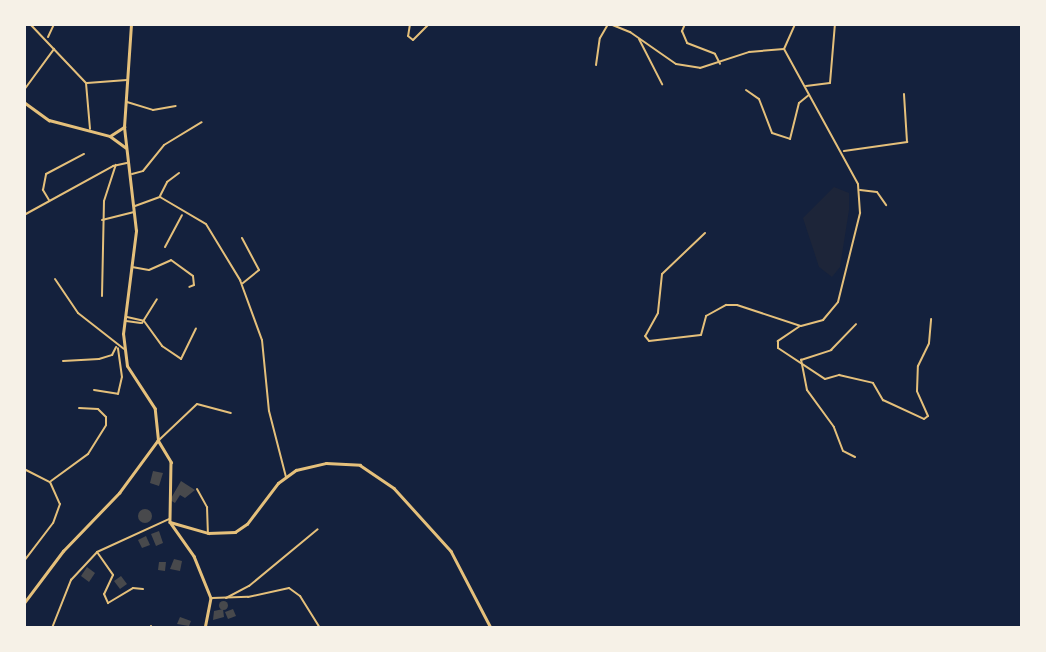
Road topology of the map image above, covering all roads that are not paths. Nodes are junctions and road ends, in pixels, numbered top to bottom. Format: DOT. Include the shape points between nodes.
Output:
graph roads {
  1 [pos="30,24"];
  2 [pos="54,24"];
  3 [pos="410,24"];
  4 [pos="429,24"];
  5 [pos="609,24"];
  6 [pos="685,24"];
  7 [pos="795,24"];
  8 [pos="835,24"];
  9 [pos="132,25"];
  10 [pos="47,38"];
  11 [pos="638,38"];
  12 [pos="55,48"];
  13 [pos="784,49"];
  14 [pos="720,64"];
  15 [pos="596,65"];
  16 [pos="128,80"];
  17 [pos="86,83"];
  18 [pos="662,84"];
  19 [pos="805,86"];
  20 [pos="24,90"];
  21 [pos="746,90"];
  22 [pos="810,94"];
  23 [pos="904,94"];
  24 [pos="126,101"];
  25 [pos="24,102"];
  26 [pos="176,106"];
  27 [pos="202,122"];
  28 [pos="124,127"];
  29 [pos="90,130"];
  30 [pos="110,136"];
  31 [pos="125,147"];
  32 [pos="843,152"];
  33 [pos="83,154"];
  34 [pos="128,163"];
  35 [pos="116,164"];
  36 [pos="179,173"];
  37 [pos="131,174"];
  38 [pos="859,190"];
  39 [pos="160,197"];
  40 [pos="50,201"];
  41 [pos="886,205"];
  42 [pos="134,206"];
  43 [pos="135,212"];
  44 [pos="183,214"];
  45 [pos="24,215"];
  46 [pos="102,220"];
  47 [pos="705,233"];
  48 [pos="242,239"];
  49 [pos="165,247"];
  50 [pos="131,267"];
  51 [pos="55,279"];
  52 [pos="242,284"];
  53 [pos="189,287"];
  54 [pos="102,296"];
  55 [pos="157,299"];
  56 [pos="124,319"];
  57 [pos="931,319"];
  58 [pos="144,323"];
  59 [pos="856,324"];
  60 [pos="801,326"];
  61 [pos="196,328"];
  62 [pos="117,347"];
  63 [pos="125,350"];
  64 [pos="802,360"];
  65 [pos="63,361"];
  66 [pos="94,390"];
  67 [pos="79,408"];
  68 [pos="231,413"];
  69 [pos="158,440"];
  70 [pos="855,457"];
  71 [pos="24,469"];
  72 [pos="286,477"];
  73 [pos="50,482"];
  74 [pos="197,489"];
  75 [pos="169,521"];
  76 [pos="318,529"];
  77 [pos="208,533"];
  78 [pos="97,552"];
  79 [pos="24,561"];
  80 [pos="143,589"];
  81 [pos="211,598"];
  82 [pos="225,598"];
  83 [pos="24,603"];
  84 [pos="52,628"];
  85 [pos="205,628"];
  86 [pos="320,628"];
  87 [pos="491,628"];
  1 -- 10 [label="street"];
  2 -- 10 [label="street"];
  3 -- 4 [label="street" via="408,36 413,40"];
  5 -- 11 [label="street"];
  5 -- 15 [label="street" via="598,43"];
  6 -- 14 [label="street" via="682,31 687,43 715,54"];
  7 -- 13 [label="street"];
  8 -- 19 [label="street" via="830,83"];
  9 -- 16 [label="main road"];
  10 -- 12 [label="street"];
  11 -- 14 [label="street" via="682,66"];
  11 -- 18 [label="street"];
  12 -- 17 [label="street"];
  12 -- 20 [label="street"];
  13 -- 14 [label="street" via="749,52"];
  13 -- 19 [label="street"];
  16 -- 17 [label="street"];
  16 -- 24 [label="main road"];
  17 -- 29 [label="street"];
  19 -- 22 [label="street"];
  21 -- 22 [label="street" via="759,99 772,134 790,138 799,103"];
  22 -- 32 [label="street"];
  23 -- 32 [label="street" via="906,142 874,143"];
  24 -- 26 [label="street" via="153,110"];
  24 -- 28 [label="main road"];
  25 -- 29 [label="main road" via="49,120"];
  27 -- 37 [label="street" via="164,145 143,171"];
  28 -- 30 [label="main road"];
  28 -- 31 [label="main road"];
  29 -- 30 [label="main road"];
  30 -- 31 [label="main road"];
  31 -- 34 [label="main road"];
  32 -- 38 [label="street"];
  33 -- 40 [label="street" via="46,174 43,190"];
  34 -- 35 [label="street"];
  34 -- 37 [label="main road"];
  35 -- 40 [label="street"];
  35 -- 46 [label="street"];
  36 -- 39 [label="street" via="164,186"];
  37 -- 42 [label="main road"];
  38 -- 41 [label="street" via="877,192"];
  38 -- 60 [label="street" via="860,213 842,293 823,320"];
  39 -- 42 [label="street"];
  39 -- 44 [label="street"];
  40 -- 45 [label="street"];
  42 -- 43 [label="main road"];
  43 -- 46 [label="street"];
  43 -- 50 [label="main road"];
  44 -- 49 [label="street"];
  44 -- 52 [label="street" via="209,227"];
  46 -- 54 [label="street"];
  47 -- 60 [label="street" via="662,274 658,313 646,339 701,335 706,316 726,305"];
  48 -- 52 [label="street" via="259,270"];
  50 -- 53 [label="street" via="149,270 171,260 193,276 194,285"];
  50 -- 56 [label="main road"];
  51 -- 62 [label="street" via="76,311 96,323"];
  52 -- 72 [label="street" via="262,340 269,379 268,411"];
  55 -- 58 [label="street"];
  56 -- 58 [label="street"];
  56 -- 63 [label="main road"];
  57 -- 64 [label="street" via="929,343 918,363 917,391 926,419 883,400 873,383 839,375 825,379"];
  58 -- 61 [label="street" via="162,345 183,359"];
  59 -- 64 [label="street" via="831,350"];
  60 -- 64 [label="street" via="776,344"];
  62 -- 63 [label="street"];
  62 -- 65 [label="street" via="107,357"];
  62 -- 66 [label="street" via="119,392"];
  63 -- 69 [label="main road" via="133,379 155,409"];
  64 -- 70 [label="street" via="807,390 834,427 843,451"];
  67 -- 73 [label="street" via="101,411 106,425 88,454"];
  68 -- 69 [label="street" via="197,404"];
  69 -- 75 [label="main road" via="171,462"];
  69 -- 83 [label="main road" via="119,493 63,551"];
  71 -- 73 [label="street"];
  72 -- 77 [label="main road" via="241,530"];
  72 -- 87 [label="main road" via="309,466 338,462 360,465 383,477 451,551"];
  73 -- 79 [label="street" via="60,499 60,510"];
  74 -- 77 [label="street" via="207,507"];
  75 -- 77 [label="main road"];
  75 -- 78 [label="street"];
  75 -- 81 [label="main road" via="194,555"];
  76 -- 82 [label="street" via="249,586"];
  78 -- 80 [label="street" via="113,575 104,594 108,603 133,588"];
  78 -- 84 [label="street" via="71,580"];
  81 -- 82 [label="street"];
  81 -- 85 [label="main road"];
  82 -- 86 [label="street" via="289,588 300,596"];
}
